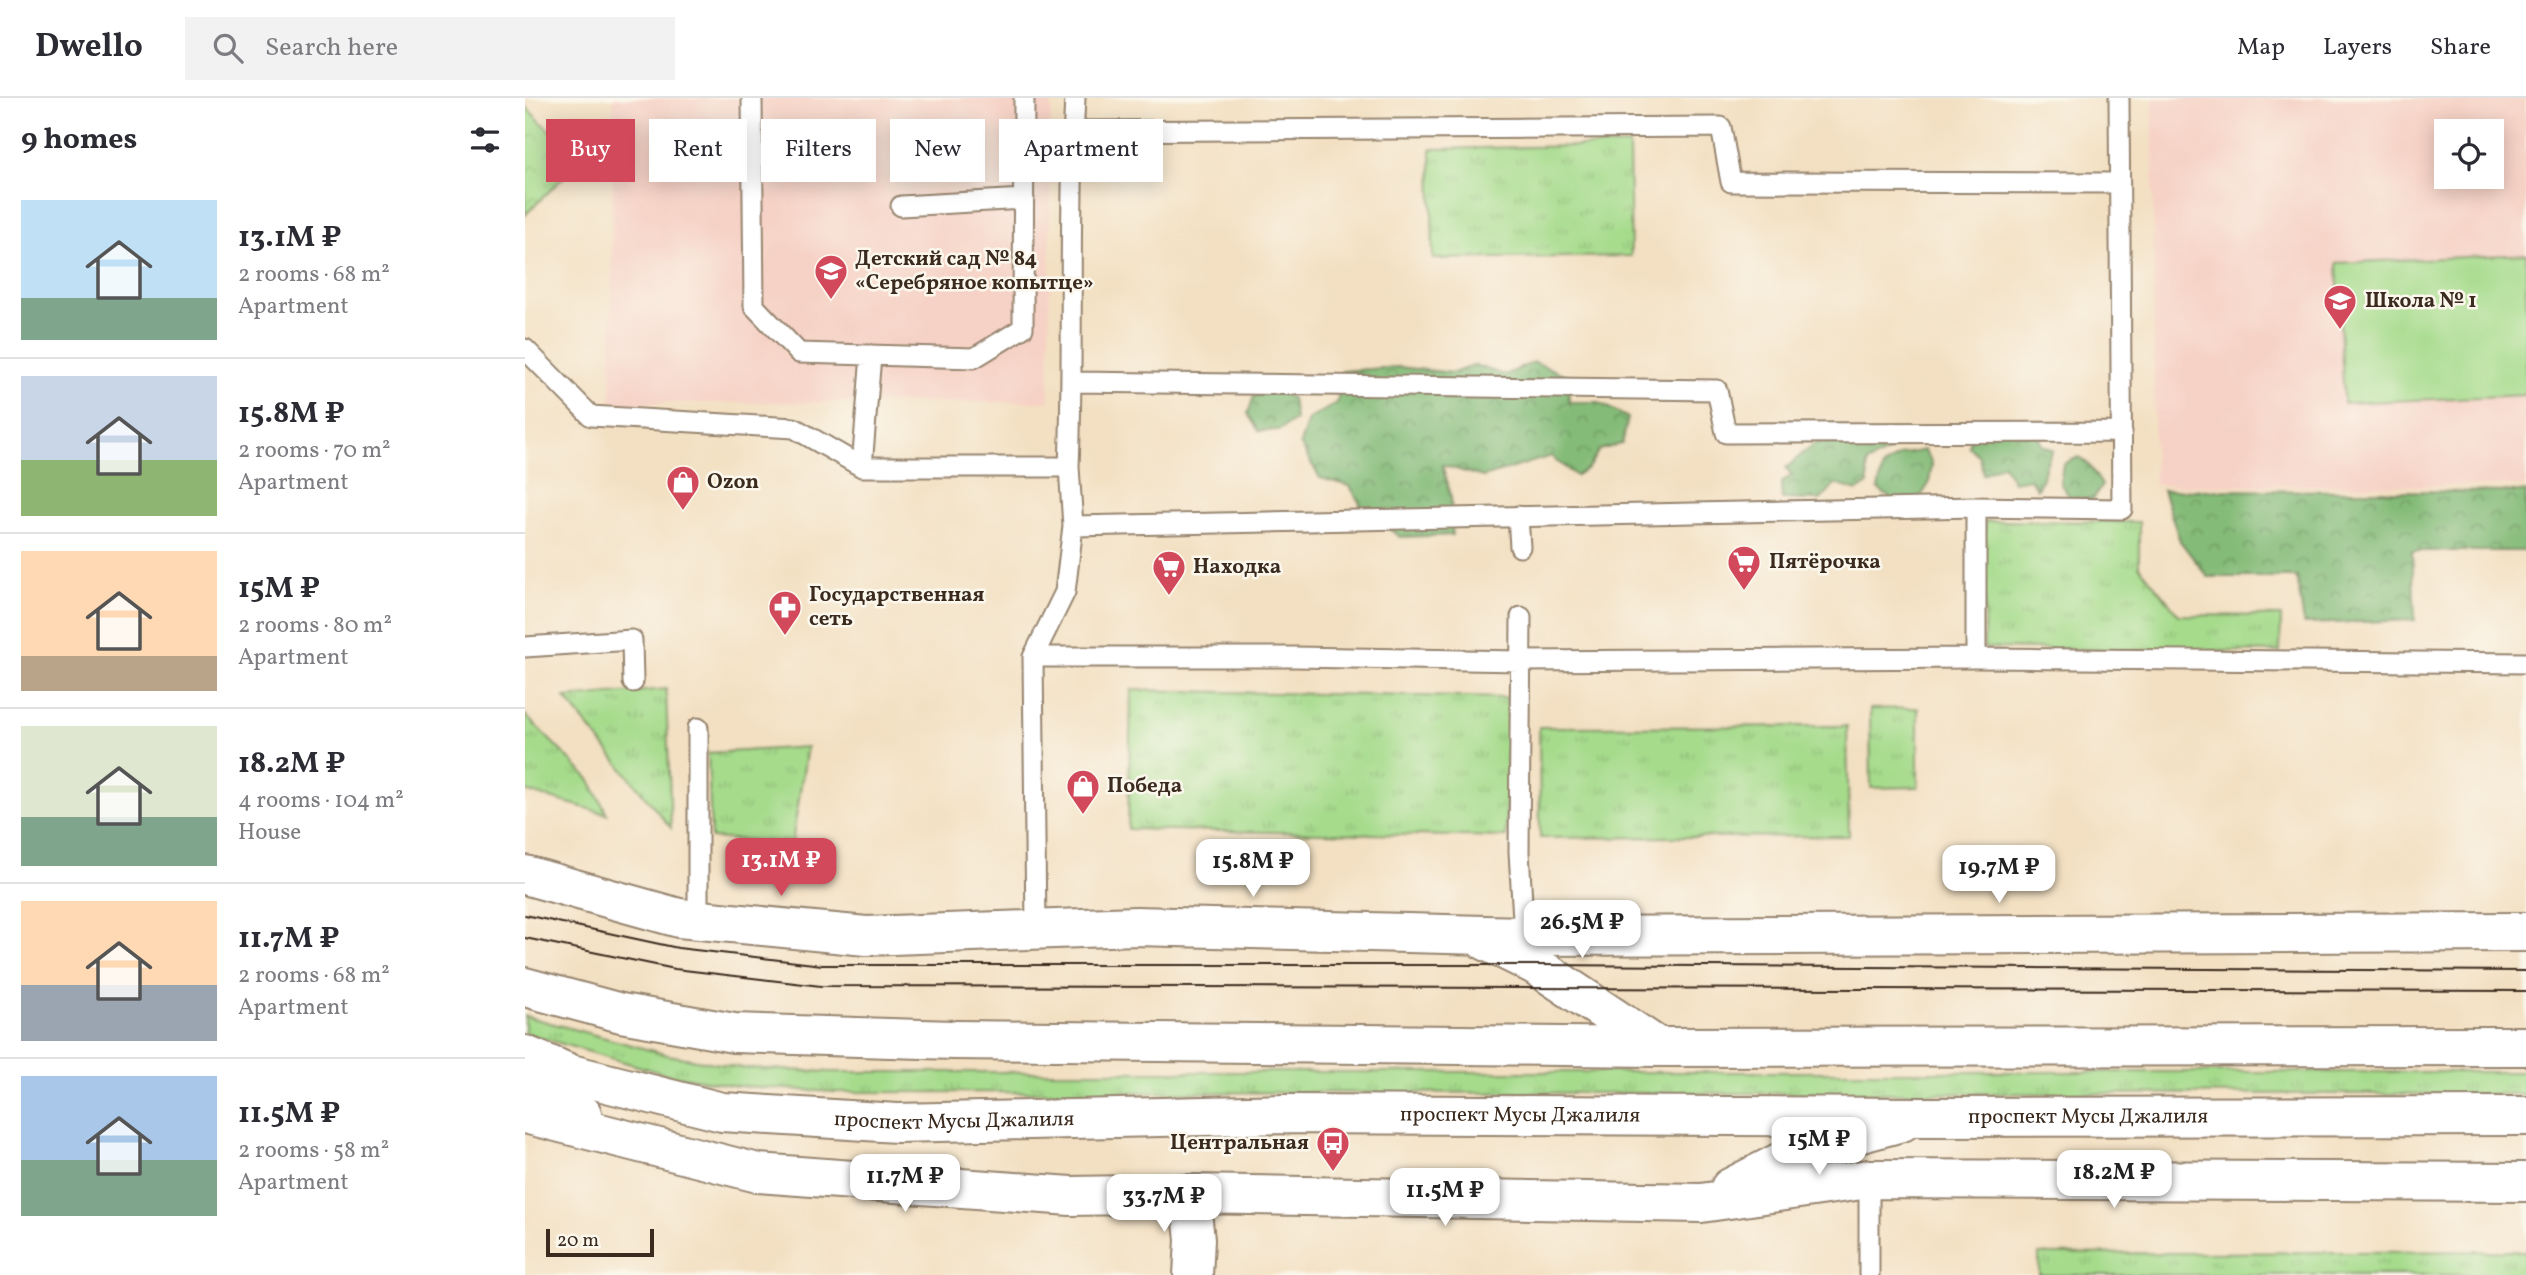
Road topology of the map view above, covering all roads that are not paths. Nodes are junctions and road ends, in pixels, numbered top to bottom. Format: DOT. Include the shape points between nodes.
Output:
graph roads {
  1 [pos="752,98"];
  2 [pos="1024,98"];
  3 [pos="1075,98"];
  4 [pos="2119,98"];
  5 [pos="1074,119"];
  6 [pos="1163,130"];
  7 [pos="1071,182"];
  8 [pos="2119,183"];
  9 [pos="1024,199"];
  10 [pos="901,206"];
  11 [pos="525,349"];
  12 [pos="871,355"];
  13 [pos="1073,382"];
  14 [pos="2122,432"];
  15 [pos="862,467"];
  16 [pos="1069,467"];
  17 [pos="1976,506"];
  18 [pos="1518,516"];
  19 [pos="1073,526"];
  20 [pos="1520,547"];
  21 [pos="1521,617"];
  22 [pos="525,646"];
  23 [pos="1033,657"];
  24 [pos="1976,658"];
  25 [pos="1521,661"];
  26 [pos="2526,663"];
  27 [pos="633,682"];
  28 [pos="698,728"];
  29 [pos="525,875"];
  30 [pos="698,920"];
  31 [pos="1036,929"];
  32 [pos="2526,932"];
  33 [pos="1471,933"];
  34 [pos="1524,936"];
  35 [pos="525,987"];
  36 [pos="2526,1046"];
  37 [pos="1658,1047"];
  38 [pos="525,1055"];
  39 [pos="525,1083"];
  40 [pos="525,1114"];
  41 [pos="2526,1116"];
  42 [pos="1924,1117"];
  43 [pos="632,1141"];
  44 [pos="1869,1179"];
  45 [pos="2526,1182"];
  46 [pos="1190,1194"];
  47 [pos="1700,1203"];
  48 [pos="1193,1275"];
  49 [pos="1869,1275"];
  1 -- 12 [label="lane" via="754,306 799,353"];
  2 -- 9 [label="lane"];
  3 -- 5 [label="lane"];
  4 -- 8 [label="lane"];
  6 -- 8 [label="lane" via="1721,127 1731,182"];
  7 -- 13 [label="lane"];
  8 -- 14 [label="lane"];
  9 -- 10 [label="lane"];
  9 -- 12 [label="lane" via="1023,328 974,358"];
  11 -- 15 [label="lane" via="591,416 795,428"];
  12 -- 15 [label="lane"];
  13 -- 14 [label="lane" via="1717,390 1726,433"];
  13 -- 16 [label="lane"];
  14 -- 17 [label="lane" via="2122,509"];
  15 -- 16 [label="lane"];
  16 -- 19 [label="lane"];
  17 -- 18 [label="lane"];
  17 -- 24 [label="lane"];
  18 -- 19 [label="lane"];
  18 -- 20 [label="lane"];
  19 -- 23 [label="lane" via="1065,592"];
  21 -- 25 [label="lane"];
  22 -- 27 [label="lane" via="632,640"];
  23 -- 25 [label="lane"];
  23 -- 31 [label="lane"];
  24 -- 25 [label="lane"];
  24 -- 26 [label="lane"];
  25 -- 34 [label="lane" via="1519,852"];
  28 -- 30 [label="lane"];
  29 -- 30 [label="street"];
  30 -- 31 [label="street" via="866,936"];
  31 -- 33 [label="street" via="1136,926"];
  32 -- 34 [label="street"];
  33 -- 34 [label="street"];
  33 -- 37 [label="street" via="1535,965"];
  35 -- 37 [label="street" via="621,1013 734,1032 954,1040"];
  36 -- 37 [label="street"];
  38 -- 42 [label="street, проспект Мусы Джалиля" via="571,1074 722,1112 897,1123 1286,1114"];
  39 -- 43 [label="street"];
  40 -- 43 [label="street"];
  41 -- 42 [label="street, проспект Мусы Джалиля"];
  42 -- 47 [label="street" via="1810,1147"];
  43 -- 46 [label="street" via="758,1173 1071,1196"];
  44 -- 45 [label="street"];
  44 -- 47 [label="street"];
  44 -- 49 [label="lane"];
  46 -- 47 [label="street"];
  46 -- 48 [label="street"];
}
